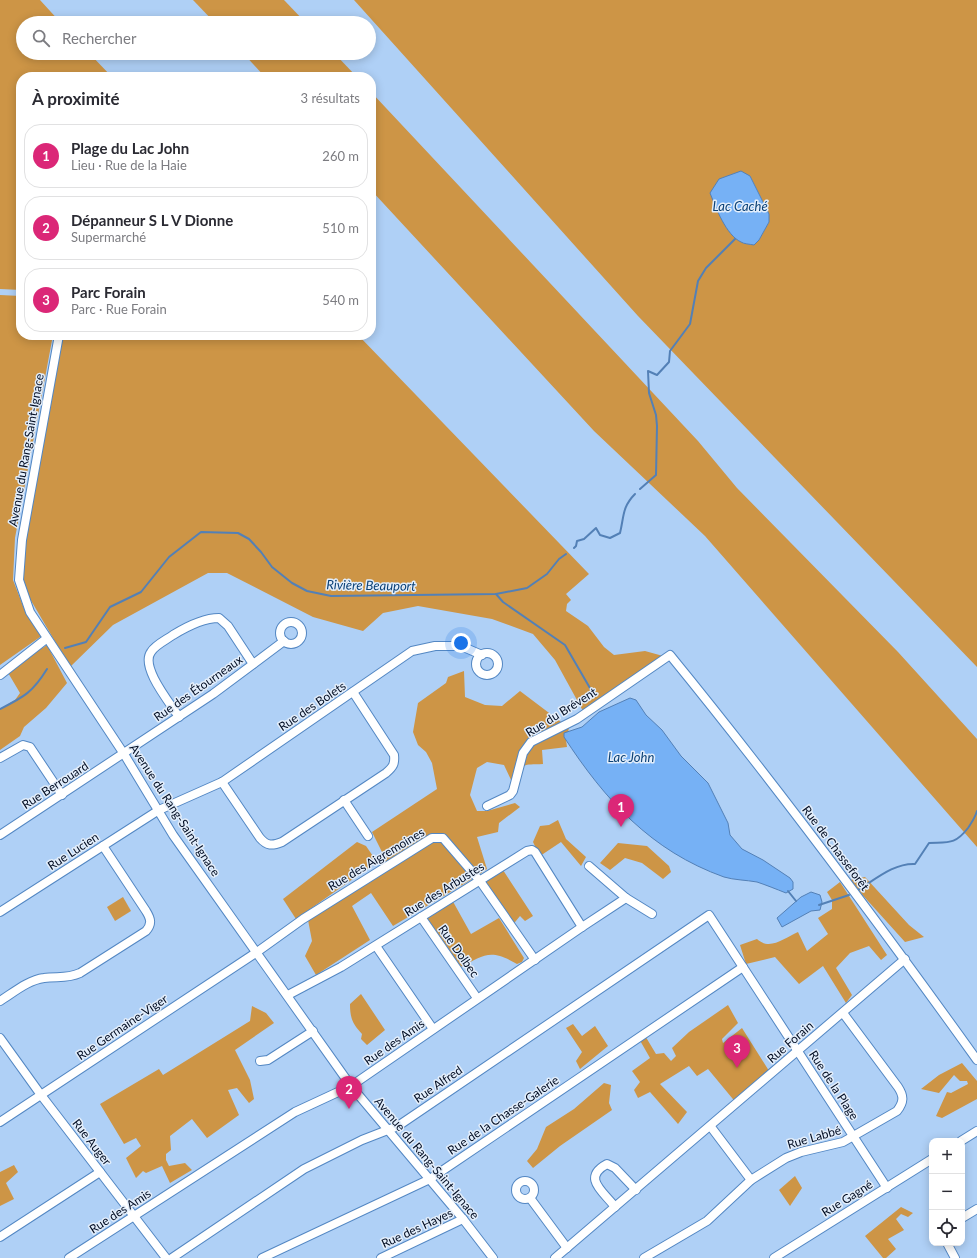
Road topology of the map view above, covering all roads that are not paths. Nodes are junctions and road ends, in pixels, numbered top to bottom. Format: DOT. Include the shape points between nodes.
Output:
graph roads {
  1 [pos="57,340"];
  2 [pos="46,639"];
  3 [pos="284,641"];
  4 [pos="482,655"];
  5 [pos="670,655"];
  6 [pos="253,664"];
  7 [pos="0,675"];
  8 [pos="353,692"];
  9 [pos="178,717"];
  10 [pos="124,754"];
  11 [pos="0,758"];
  12 [pos="222,782"];
  13 [pos="62,795"];
  14 [pos="344,800"];
  15 [pos="487,806"];
  16 [pos="159,810"];
  17 [pos="0,835"];
  18 [pos="368,836"];
  19 [pos="102,846"];
  20 [pos="589,866"];
  21 [pos="480,881"];
  22 [pos="626,898"];
  23 [pos="0,912"];
  24 [pos="652,914"];
  25 [pos="709,915"];
  26 [pos="422,917"];
  27 [pos="582,927"];
  28 [pos="376,946"];
  29 [pos="257,952"];
  30 [pos="905,959"];
  31 [pos="535,960"];
  32 [pos="743,967"];
  33 [pos="288,995"];
  34 [pos="477,998"];
  35 [pos="0,1001"];
  36 [pos="843,1013"];
  37 [pos="434,1029"];
  38 [pos="312,1032"];
  39 [pos="0,1038"];
  40 [pos="797,1051"];
  41 [pos="977,1060"];
  42 [pos="260,1061"];
  43 [pos="351,1086"];
  44 [pos="41,1095"];
  45 [pos="0,1122"];
  46 [pos="711,1127"];
  47 [pos="388,1130"];
  48 [pos="977,1131"];
  49 [pos="854,1137"];
  50 [pos="965,1138"];
  51 [pos="929,1161"];
  52 [pos="100,1172"];
  53 [pos="430,1179"];
  54 [pos="751,1180"];
  55 [pos="887,1188"];
  56 [pos="636,1190"];
  57 [pos="530,1198"];
  58 [pos="615,1207"];
  59 [pos="977,1209"];
  60 [pos="134,1216"];
  61 [pos="965,1216"];
  62 [pos="463,1219"];
  63 [pos="0,1237"];
  64 [pos="949,1246"];
  65 [pos="567,1248"];
  66 [pos="69,1258"];
  67 [pos="166,1258"];
  68 [pos="172,1258"];
  69 [pos="262,1258"];
  70 [pos="380,1258"];
  71 [pos="493,1258"];
  72 [pos="555,1258"];
  73 [pos="644,1258"];
  74 [pos="774,1258"];
  75 [pos="955,1258"];
  1 -- 2 [label="street, Avenue du Rang-Saint-Ignace" via="22,540 19,580 30,612"];
  2 -- 7 [label="street"];
  2 -- 10 [label="street, Avenue du Rang-Saint-Ignace"];
  3 -- 6 [label="street, Rue des Étourneaux"];
  4 -- 8 [label="street, Rue des Bolets" via="461,646 435,646 412,650"];
  5 -- 15 [label="street, Rue du Brévent" via="577,719 532,742 523,752 513,791"];
  5 -- 30 [label="street, Rue de Chasseforêt"];
  6 -- 9 [label="street, Rue des Étourneaux"];
  6 -- 9 [label="street" via="228,626 219,618 208,618 180,631 151,650 148,660 150,672"];
  8 -- 12 [label="street, Rue des Bolets"];
  8 -- 14 [label="street" via="391,748 395,763 386,773"];
  9 -- 10 [label="street, Rue des Étourneaux"];
  10 -- 13 [label="street, Rue Berrouard"];
  10 -- 16 [label="street, Avenue du Rang-Saint-Ignace"];
  11 -- 13 [label="street" via="23,746 30,747"];
  12 -- 14 [label="street" via="260,838 269,846 282,842"];
  12 -- 16 [label="street, Rue des Bolets"];
  13 -- 17 [label="street, Rue Berrouard"];
  14 -- 18 [label="street"];
  16 -- 19 [label="street, Rue Lucien"];
  16 -- 29 [label="street, Avenue du Rang-Saint-Ignace" via="173,834"];
  19 -- 23 [label="street, Rue Lucien"];
  19 -- 35 [label="street" via="146,911 150,926 80,973 71,977 49,977 33,981"];
  20 -- 22 [label="street"];
  21 -- 26 [label="street, Rue des Arbustes"];
  21 -- 27 [label="street, Rue des Arbustes" via="523,853 532,850"];
  21 -- 29 [label="street, Rue des Aigremoines" via="443,838 432,838 303,919"];
  21 -- 31 [label="street, Rue des Aigremoines"];
  22 -- 24 [label="street"];
  22 -- 27 [label="street, Rue des Amis"];
  25 -- 32 [label="street, Rue de la Plage"];
  25 -- 47 [label="street, Rue Alfred" via="398,1126"];
  26 -- 28 [label="street, Rue des Arbustes"];
  26 -- 34 [label="street, Rue Dolbec"];
  27 -- 31 [label="street, Rue des Amis"];
  28 -- 33 [label="street, Rue des Arbustes"];
  28 -- 37 [label="street"];
  29 -- 33 [label="street, Avenue du Rang-Saint-Ignace"];
  29 -- 44 [label="street, Rue Germaine-Viger"];
  30 -- 36 [label="street, Rue Forain"];
  30 -- 41 [label="street, Rue de Chasseforêt"];
  31 -- 34 [label="street, Rue des Amis"];
  32 -- 40 [label="street, Rue de la Plage"];
  32 -- 53 [label="street, Rue de la Chasse-Galerie"];
  33 -- 38 [label="street, Avenue du Rang-Saint-Ignace"];
  34 -- 37 [label="street, Rue des Amis"];
  36 -- 40 [label="street, Rue Forain"];
  36 -- 49 [label="street, Rue Labbé" via="898,1087 903,1099 897,1111"];
  37 -- 43 [label="street, Rue des Amis"];
  38 -- 42 [label="street" via="268,1060"];
  38 -- 43 [label="street, Avenue du Rang-Saint-Ignace"];
  39 -- 44 [label="street, Rue Auger"];
  40 -- 46 [label="street, Rue Forain"];
  40 -- 49 [label="street, Rue de la Plage"];
  43 -- 47 [label="street, Avenue du Rang-Saint-Ignace"];
  43 -- 60 [label="street, Rue des Amis" via="295,1112"];
  44 -- 45 [label="street, Rue Germaine-Viger"];
  44 -- 52 [label="street, Rue Auger"];
  46 -- 54 [label="street"];
  46 -- 56 [label="street, Rue Forain"];
  47 -- 53 [label="street, Avenue du Rang-Saint-Ignace"];
  47 -- 68 [label="street, Rue Alfred" via="304,1169"];
  48 -- 50 [label="street"];
  49 -- 54 [label="street, Rue Labbé" via="786,1158"];
  49 -- 55 [label="street, Rue de la Plage"];
  51 -- 55 [label="street, Rue Gagné"];
  52 -- 60 [label="street, Rue Auger"];
  52 -- 63 [label="street"];
  53 -- 62 [label="street, Avenue du Rang-Saint-Ignace"];
  53 -- 69 [label="street, Rue de la Chasse-Galerie"];
  54 -- 73 [label="street, Rue Labbé" via="706,1221"];
  55 -- 74 [label="street, Rue Gagné"];
  56 -- 58 [label="street, Rue Forain"];
  56 -- 58 [label="street" via="615,1168 607,1164 598,1168 595,1180"];
  57 -- 65 [label="street"];
  58 -- 65 [label="street, Rue Forain"];
  59 -- 61 [label="street"];
  60 -- 66 [label="street, Rue des Amis"];
  60 -- 67 [label="street, Rue Auger"];
  62 -- 70 [label="street, Rue des Hayes"];
  62 -- 71 [label="street, Avenue du Rang-Saint-Ignace"];
  64 -- 75 [label="street"];
  65 -- 72 [label="street, Rue Forain"];
}
